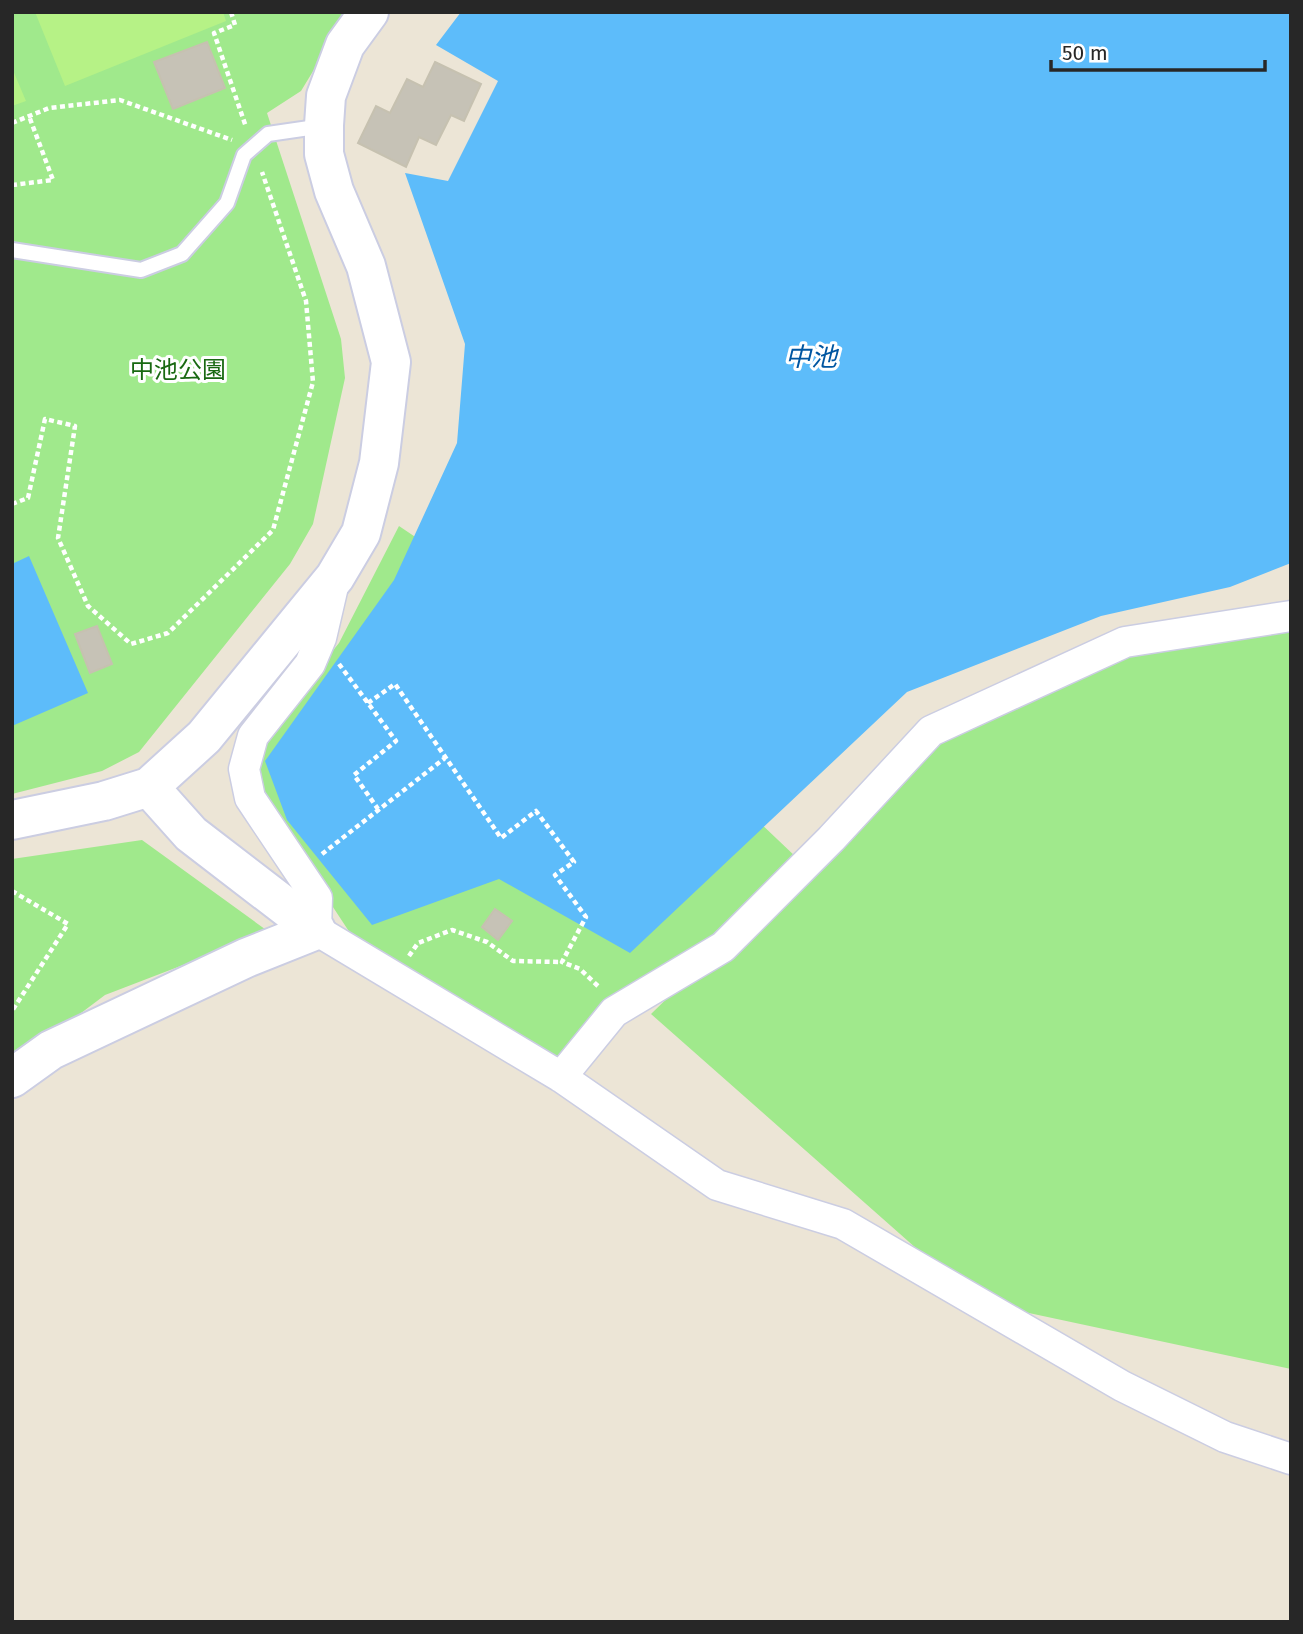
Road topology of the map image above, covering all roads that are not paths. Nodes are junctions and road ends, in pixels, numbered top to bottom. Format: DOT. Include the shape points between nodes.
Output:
graph roads {
  1 [pos="369,12"];
  2 [pos="324,125"];
  3 [pos="12,250"];
  4 [pos="335,577"];
  5 [pos="1291,616"];
  6 [pos="149,788"];
  7 [pos="12,820"];
  8 [pos="316,930"];
  9 [pos="561,1077"];
  10 [pos="12,1078"];
  11 [pos="1291,1459"];
  1 -- 2 [label="street" via="345,45 326,96"];
  2 -- 3 [label="lane" via="268,134 244,155 228,204 182,254 141,270"];
  2 -- 4 [label="street" via="324,154 334,191 366,266 391,362 379,463 362,533"];
  4 -- 6 [label="street" via="204,737"];
  4 -- 8 [label="street" via="310,664 253,736 244,769 250,798 317,898"];
  5 -- 9 [label="street" via="1125,642 931,731 723,947 614,1012"];
  6 -- 7 [label="street"];
  6 -- 8 [label="street" via="191,834"];
  8 -- 9 [label="street"];
  8 -- 10 [label="street" via="51,1050"];
  9 -- 11 [label="street" via="717,1185 843,1224 1122,1386 1225,1437"];
}
